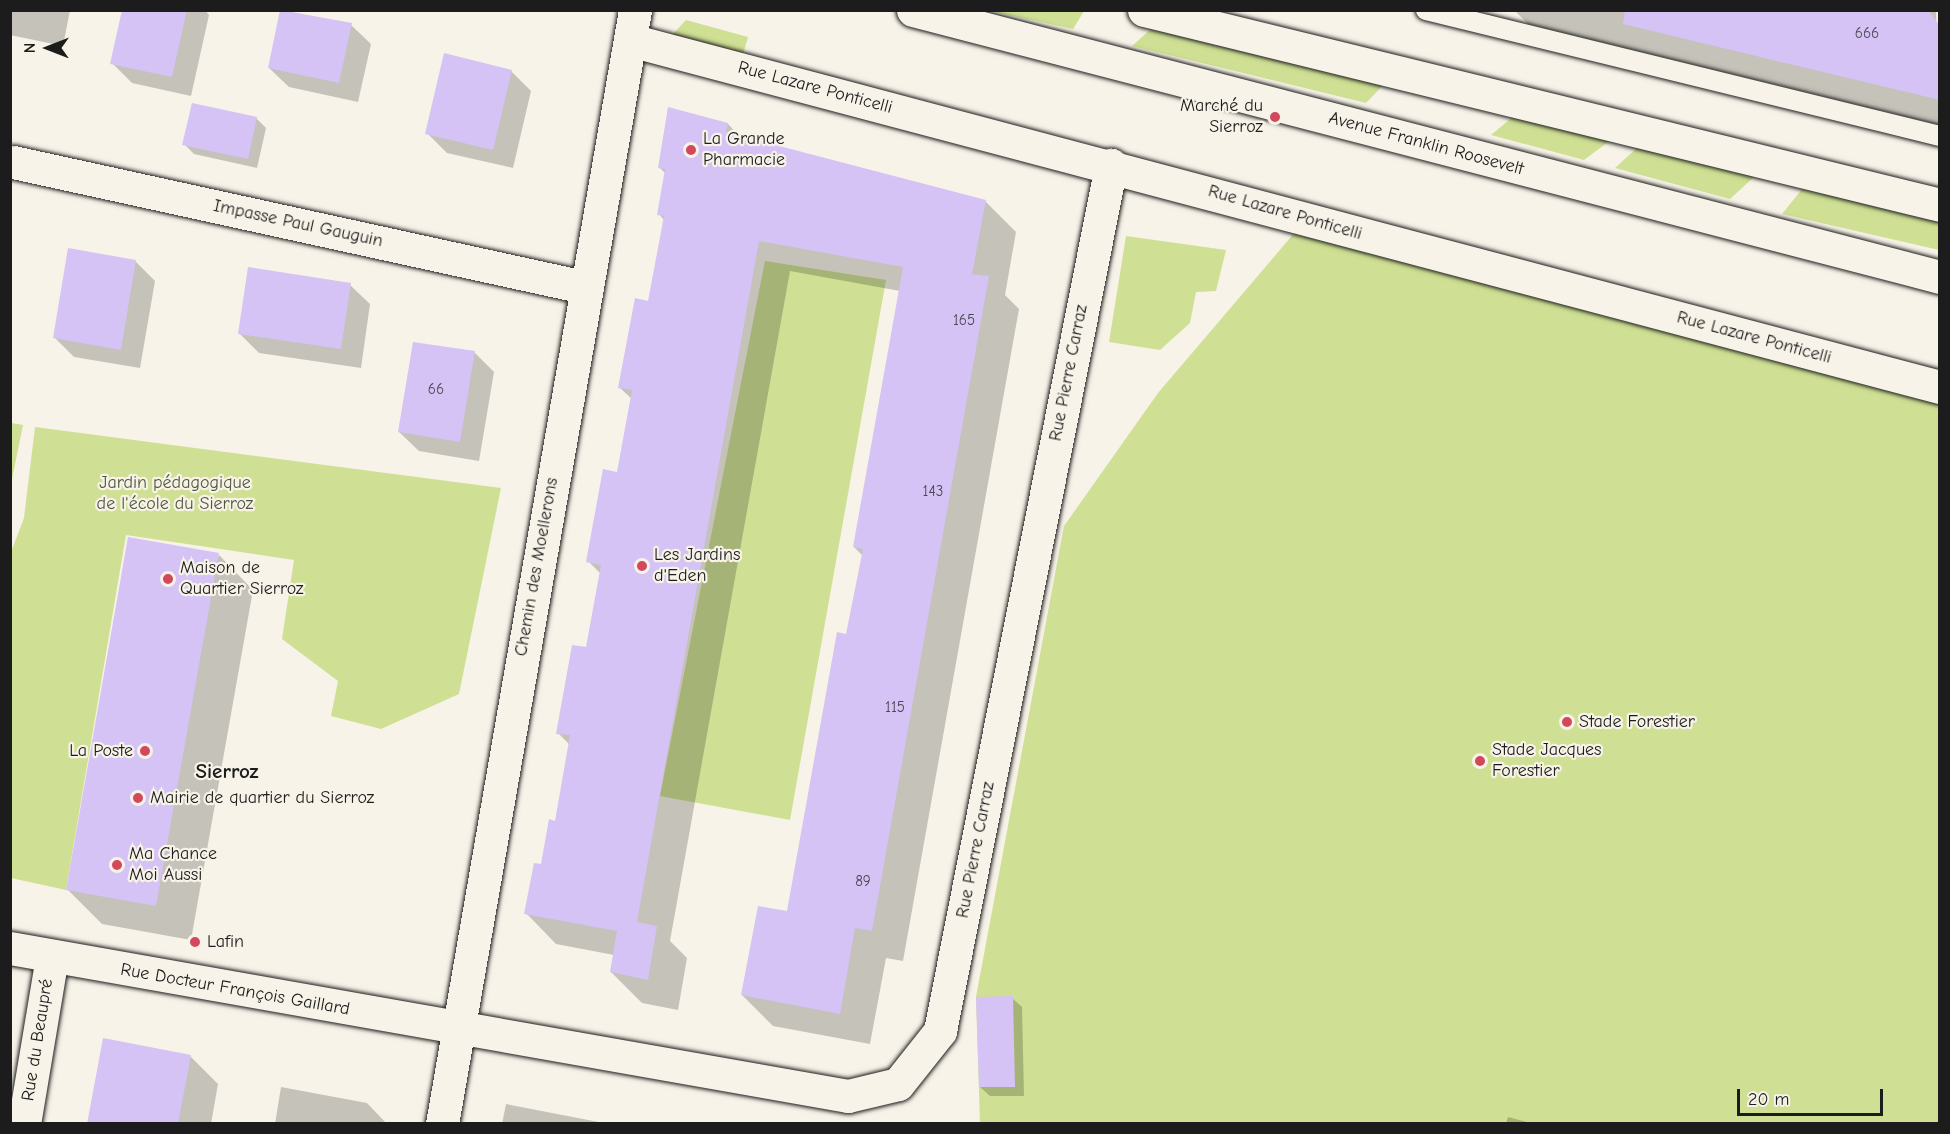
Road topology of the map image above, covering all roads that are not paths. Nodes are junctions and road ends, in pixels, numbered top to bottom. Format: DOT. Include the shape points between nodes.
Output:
graph roads {
  1 [pos="914,10"];
  2 [pos="1144,10"];
  3 [pos="1426,10"];
  4 [pos="1197,16"];
  5 [pos="632,25"];
  6 [pos="1940,136"];
  7 [pos="13,162"];
  8 [pos="1110,165"];
  9 [pos="1940,205"];
  10 [pos="1940,277"];
  11 [pos="584,287"];
  12 [pos="1940,387"];
  13 [pos="10,948"];
  14 [pos="52,956"];
  15 [pos="458,1031"];
  16 [pos="24,1124"];
  17 [pos="442,1124"];
  1 -- 10 [label="street, Avenue Franklin Roosevelt"];
  2 -- 4 [label="street"];
  3 -- 6 [label="lane"];
  4 -- 9 [label="street"];
  5 -- 8 [label="street, Rue Lazare Ponticelli"];
  5 -- 11 [label="street, Chemin des Moellerons"];
  7 -- 11 [label="street, Impasse Paul Gauguin"];
  8 -- 12 [label="street, Rue Lazare Ponticelli"];
  8 -- 15 [label="street, Rue Pierre Carraz" via="940,1031 898,1084 848,1096"];
  11 -- 15 [label="street, Chemin des Moellerons"];
  13 -- 14 [label="street, Rue Docteur François Gaillard"];
  14 -- 15 [label="street, Rue Docteur François Gaillard"];
  14 -- 16 [label="street, Rue du Beaupré"];
  15 -- 17 [label="street, Chemin des Moellerons"];
}
